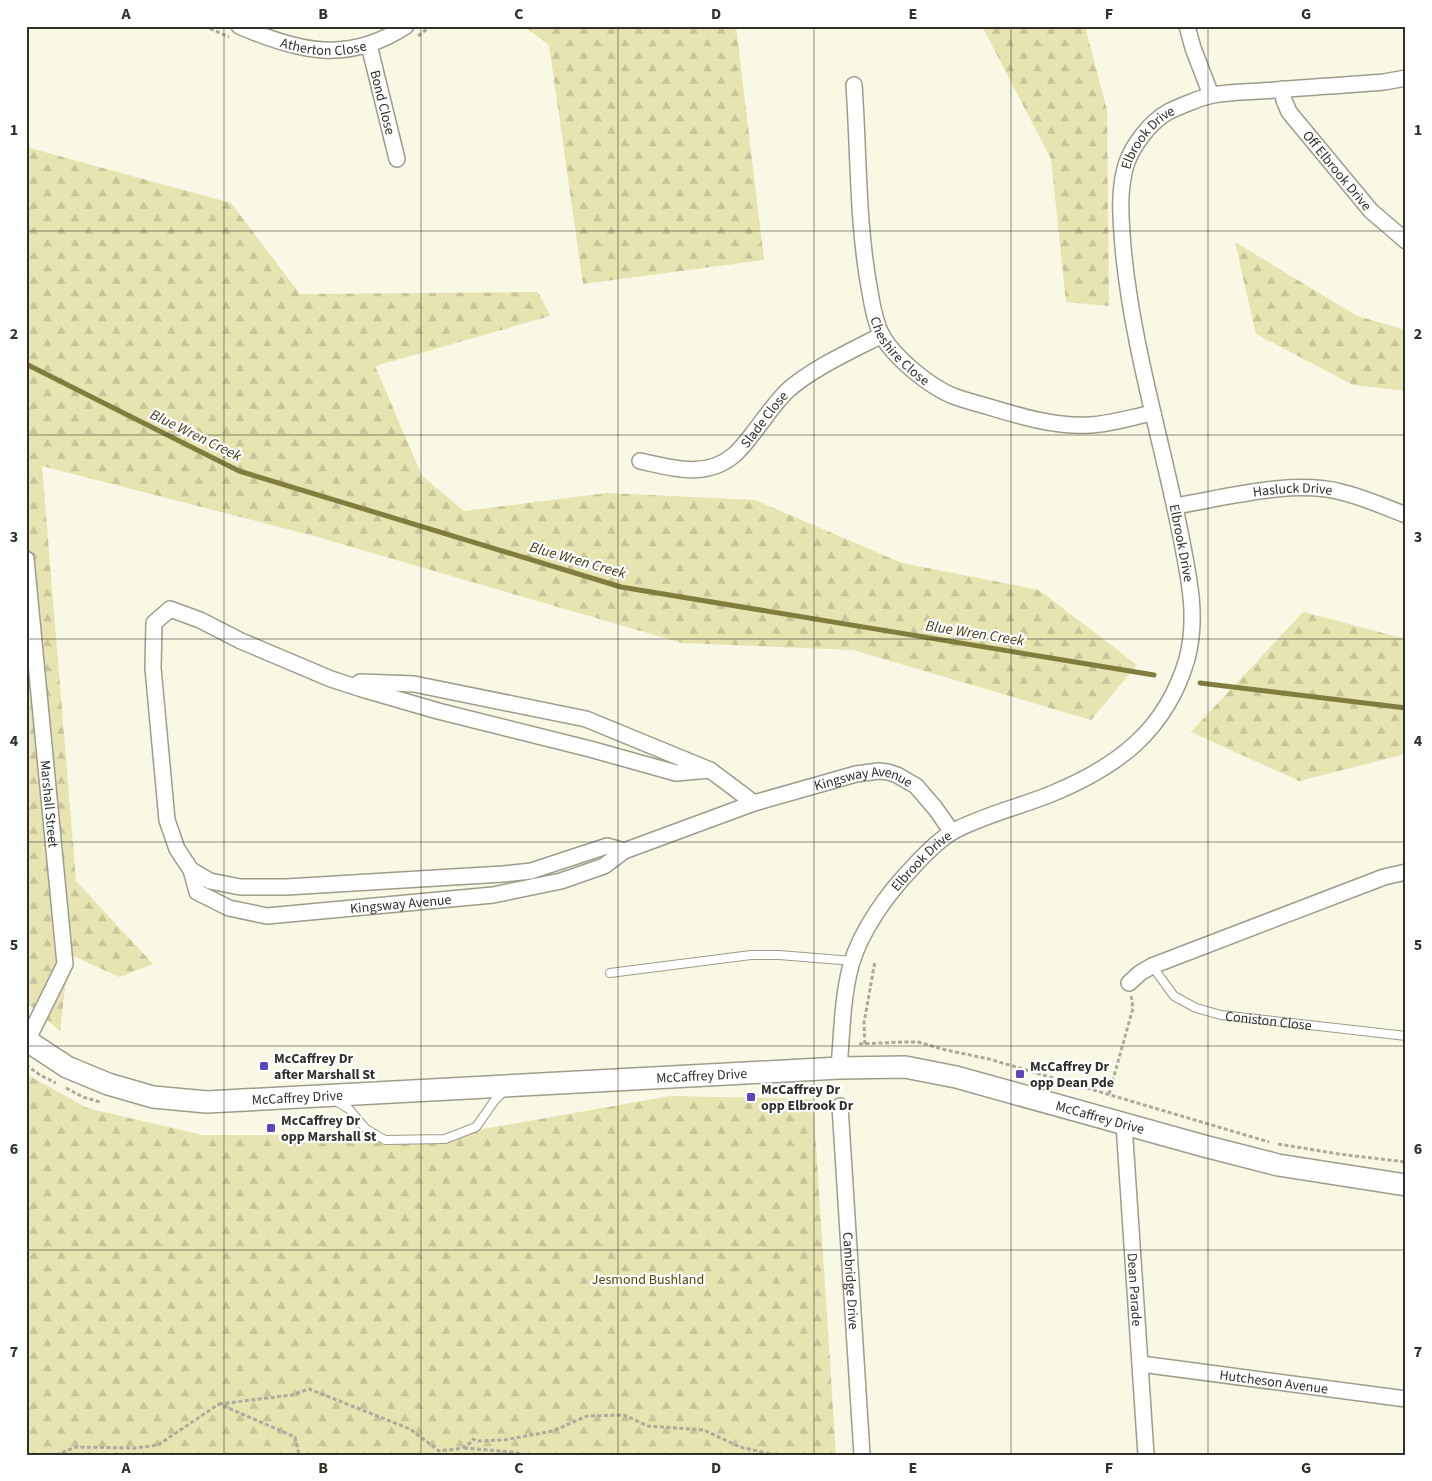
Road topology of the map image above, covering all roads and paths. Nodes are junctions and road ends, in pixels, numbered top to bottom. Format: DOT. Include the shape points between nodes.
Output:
graph roads {
  1 [pos="239,26"];
  2 [pos="406,26"];
  3 [pos="1187,26"];
  4 [pos="370,45"];
  5 [pos="1406,78"];
  6 [pos="854,85"];
  7 [pos="1282,89"];
  8 [pos="1211,95"];
  9 [pos="397,159"];
  10 [pos="1406,241"];
  11 [pos="882,335"];
  12 [pos="1153,413"];
  13 [pos="640,461"];
  14 [pos="1175,506"];
  15 [pos="1406,515"];
  16 [pos="26,559"];
  17 [pos="331,679"];
  18 [pos="710,770"];
  19 [pos="754,803"];
  20 [pos="952,832"];
  21 [pos="624,851"];
  22 [pos="190,870"];
  23 [pos="1406,872"];
  24 [pos="876,961"];
  25 [pos="853,962"];
  26 [pos="1152,966"];
  27 [pos="610,973"];
  28 [pos="1129,983"];
  29 [pos="1406,1036"];
  30 [pos="26,1041"];
  31 [pos="859,1044"];
  32 [pos="865,1044"];
  33 [pos="839,1068"];
  34 [pos="509,1085"];
  35 [pos="1109,1094"];
  36 [pos="328,1096"];
  37 [pos="840,1106"];
  38 [pos="1124,1124"];
  39 [pos="1406,1162"];
  40 [pos="1406,1185"];
  41 [pos="1141,1364"];
  42 [pos="1406,1399"];
  43 [pos="219,1404"];
  44 [pos="464,1448"];
  45 [pos="56,1455"];
  46 [pos="299,1455"];
  47 [pos="524,1455"];
  48 [pos="775,1455"];
  49 [pos="862,1455"];
  50 [pos="1146,1455"];
  1 -- 4 [label="street, Atherton Close" via="299,48 337,50"];
  2 -- 4 [label="street, Atherton Close"];
  3 -- 8 [label="street"];
  4 -- 9 [label="street, Bond Close"];
  5 -- 7 [label="street, Elbrook Drive"];
  6 -- 11 [label="street, Cheshire Close" via="860,214 867,276"];
  7 -- 8 [label="street, Elbrook Drive"];
  7 -- 10 [label="street, Off Elbrook Drive" via="1289,112 1370,211"];
  8 -- 12 [label="street, Elbrook Drive" via="1168,112 1156,121 1135,147 1123,181 1120,200 1129,300"];
  11 -- 12 [label="street, Cheshire Close" via="910,367 931,383 953,396 1014,414 1090,425"];
  11 -- 13 [label="street, Slade Close" via="817,370 789,390 734,455 720,464 690,471"];
  12 -- 14 [label="street, Elbrook Drive"];
  14 -- 15 [label="street, Hasluck Drive" via="1276,488 1311,488 1340,491"];
  14 -- 20 [label="street, Elbrook Drive" via="1192,598 1191,636 1181,677 1160,717 1125,753 1102,768 1050,794"];
  16 -- 30 [label="street, Marshall Street" via="65,964"];
  17 -- 18 [label="street, Kingsway Avenue" via="438,711 676,772"];
  17 -- 18 [label="street, Kingsway Avenue" via="414,684 586,719"];
  17 -- 22 [label="street, Kingsway Avenue" via="170,609 154,623 153,668 167,820 177,849"];
  18 -- 19 [label="street, Kingsway Avenue"];
  19 -- 20 [label="street, Kingsway Avenue" via="856,774 888,772 916,786"];
  19 -- 21 [label="street, Kingsway Avenue"];
  20 -- 25 [label="street, Elbrook Drive" via="894,886 874,916"];
  21 -- 22 [label="street, Kingsway Avenue" via="607,846 532,871 286,887 240,887 210,881"];
  21 -- 22 [label="street, Kingsway Avenue" via="604,866 562,881 493,895 267,916 229,908 197,892"];
  23 -- 26 [label="street" via="1384,877"];
  24 -- 32 [label="path" via="864,1023"];
  25 -- 27 [label="lane" via="752,955"];
  25 -- 33 [label="street, Elbrook Drive" via="842,1017"];
  26 -- 28 [label="street"];
  26 -- 29 [label="lane, Coniston Close" via="1174,996 1196,1008 1221,1015"];
  28 -- 35 [label="path" via="1133,1008"];
  30 -- 36 [label="main road, McCaffrey Drive" via="67,1067 108,1084 153,1097 207,1102"];
  31 -- 32 [label="path"];
  32 -- 35 [label="path" via="918,1042"];
  33 -- 34 [label="main road, McCaffrey Drive"];
  33 -- 38 [label="main road, McCaffrey Drive" via="905,1068 956,1077"];
  34 -- 36 [label="main road, McCaffrey Drive"];
  34 -- 36 [label="lane" via="476,1127 446,1139 385,1140 366,1129 349,1109"];
  35 -- 39 [label="path" via="1276,1144"];
  37 -- 49 [label="street, Cambridge Drive"];
  38 -- 40 [label="main road, McCaffrey Drive" via="1278,1165"];
  38 -- 41 [label="street, Dean Parade"];
  41 -- 42 [label="street, Hutcheson Avenue"];
  41 -- 50 [label="street, Dean Parade"];
  43 -- 44 [label="path" via="292,1395 309,1389 410,1429 439,1450"];
  43 -- 45 [label="path" via="158,1445 76,1447"];
  43 -- 46 [label="path" via="295,1437"];
  44 -- 47 [label="path"];
  44 -- 48 [label="path" via="473,1439 504,1440 553,1431 587,1416 624,1415 648,1426 704,1430 740,1447"];
}
